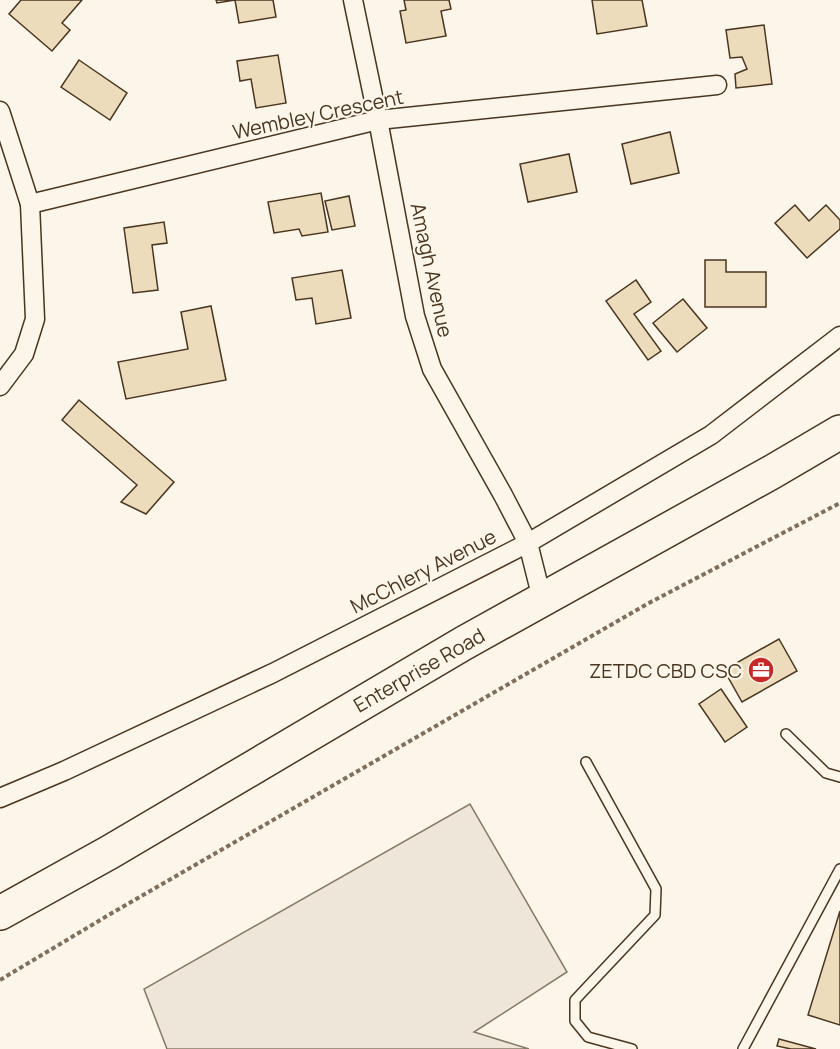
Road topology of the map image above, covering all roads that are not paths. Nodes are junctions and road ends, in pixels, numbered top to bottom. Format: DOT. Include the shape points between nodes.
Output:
graph roads {
  1 [pos="353,0"];
  2 [pos="717,85"];
  3 [pos="0,111"];
  4 [pos="378,120"];
  5 [pos="30,204"];
  6 [pos="840,336"];
  7 [pos="0,386"];
  8 [pos="840,432"];
  9 [pos="528,543"];
  10 [pos="542,599"];
  11 [pos="786,734"];
  12 [pos="586,762"];
  13 [pos="840,777"];
  14 [pos="0,798"];
  15 [pos="840,869"];
  16 [pos="0,913"];
  17 [pos="632,1049"];
  18 [pos="743,1049"];
  1 -- 4 [label="street, Amagh Avenue"];
  2 -- 4 [label="street, Wembley Crescent"];
  3 -- 5 [label="street"];
  4 -- 5 [label="street, Wembley Crescent"];
  4 -- 9 [label="street, Amagh Avenue" via="415,316 432,369"];
  5 -- 7 [label="street" via="35,319 24,354"];
  6 -- 9 [label="street, McChlery Avenue" via="711,435"];
  8 -- 10 [label="highway, Enterprise Road"];
  9 -- 10 [label="street, Amagh Avenue"];
  9 -- 14 [label="street, McChlery Avenue" via="273,673"];
  10 -- 16 [label="highway, Enterprise Road"];
  11 -- 13 [label="lane" via="826,773"];
  12 -- 17 [label="lane" via="656,889 655,915 575,1000 575,1021 588,1037"];
  15 -- 18 [label="lane"];
}
